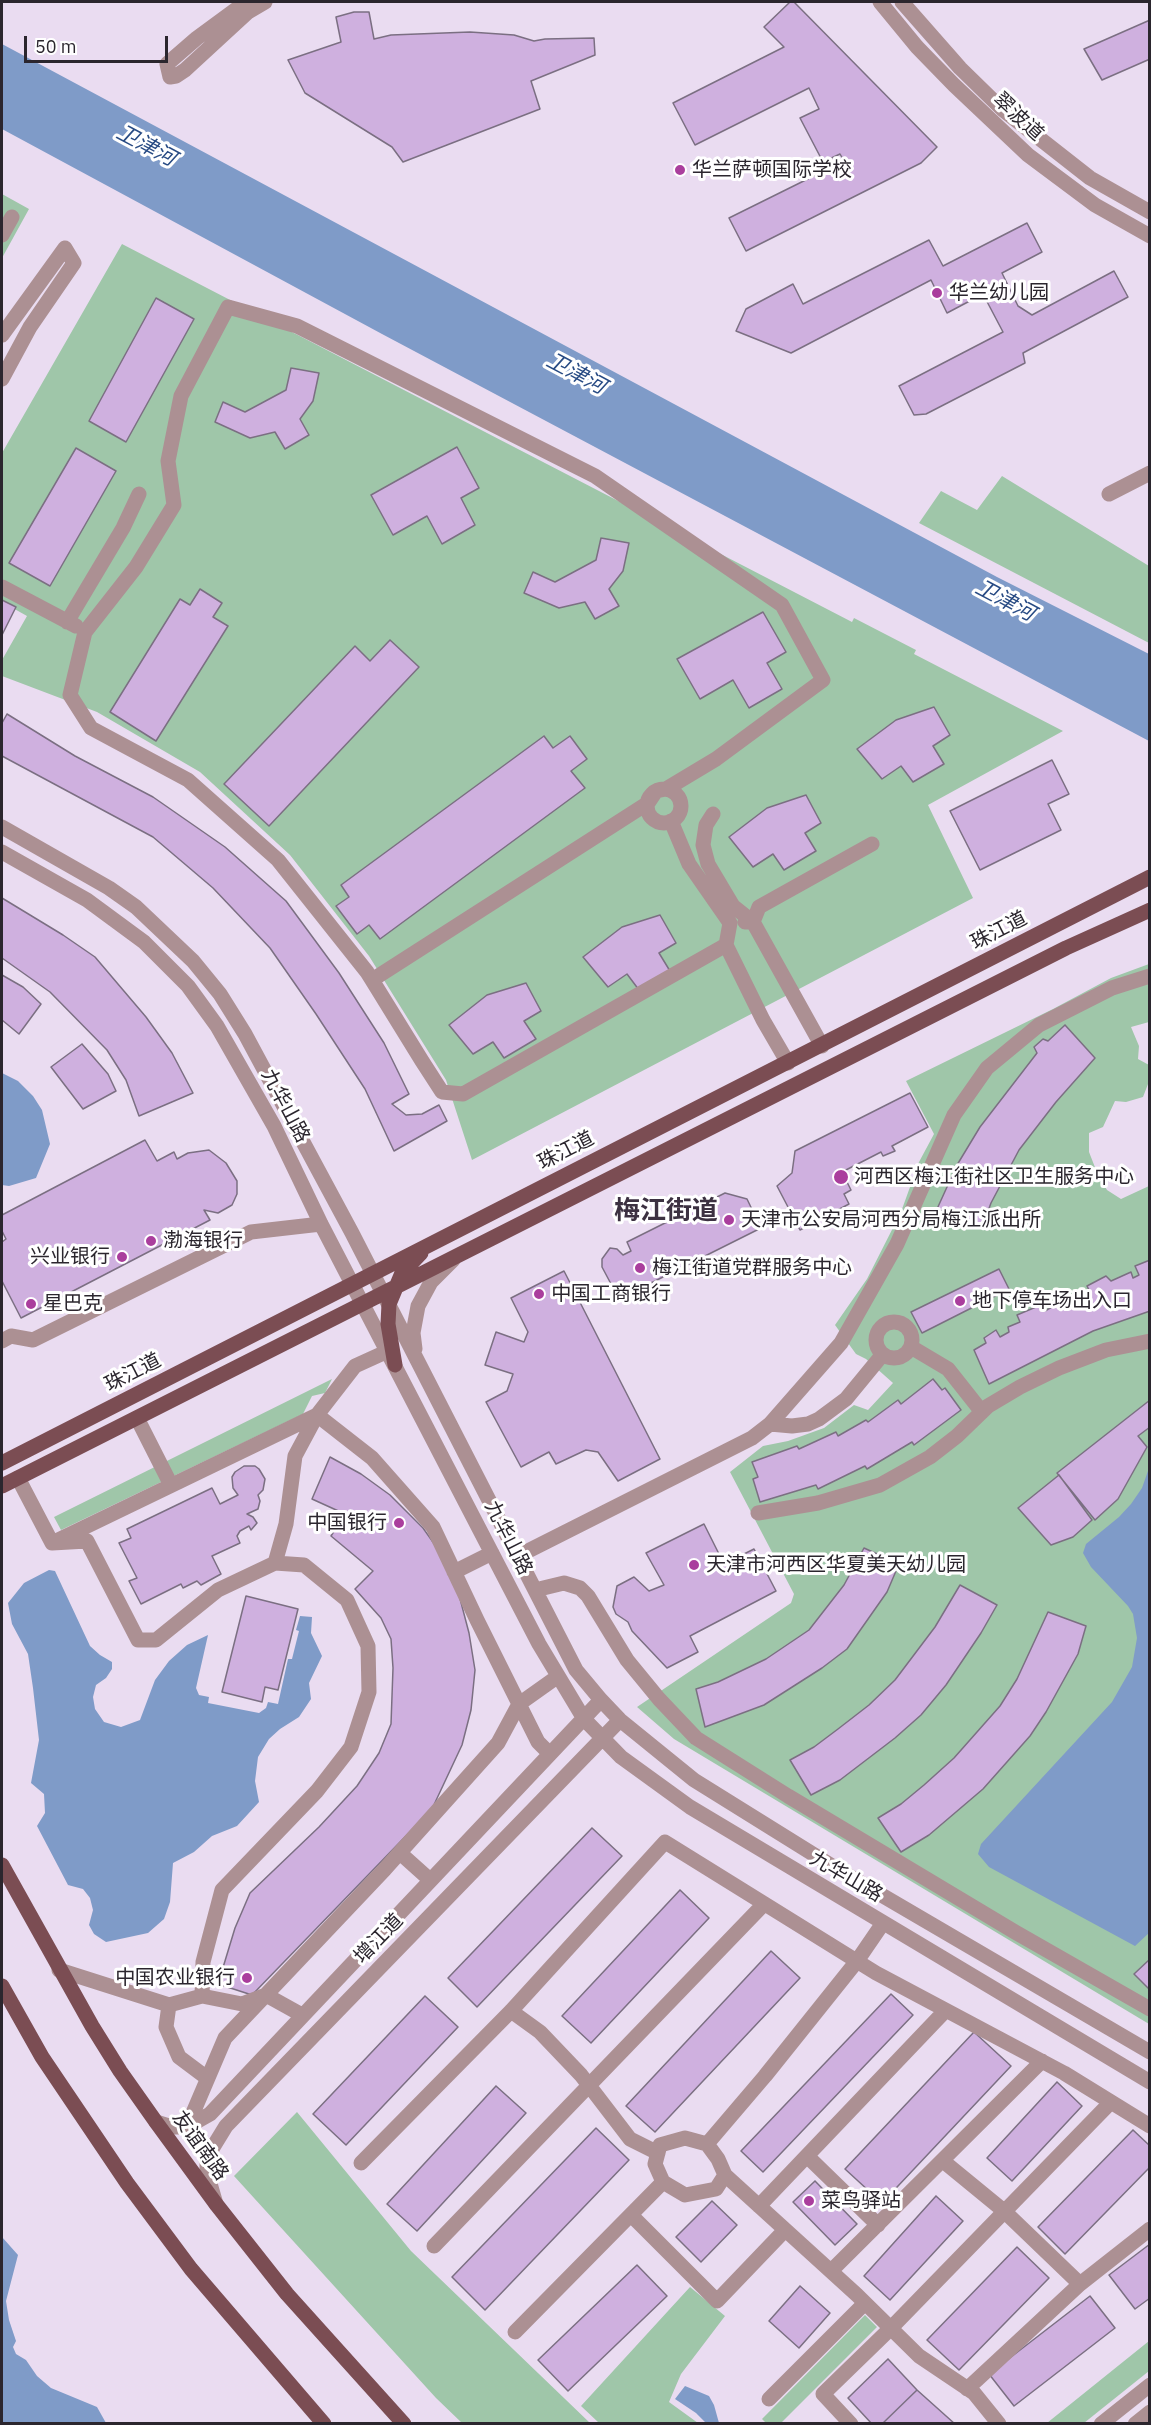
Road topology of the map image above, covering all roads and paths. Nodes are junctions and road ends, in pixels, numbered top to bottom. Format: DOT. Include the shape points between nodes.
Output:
graph roads {
  1 [pos="246,2"];
  2 [pos="265,2"];
  3 [pos="880,2"];
  4 [pos="902,2"];
  5 [pos="1149,212"];
  6 [pos="12,217"];
  7 [pos="2,235"];
  8 [pos="1149,236"];
  9 [pos="2,335"];
  10 [pos="2,378"];
  11 [pos="1149,473"];
  12 [pos="140,494"];
  13 [pos="1109,494"];
  14 [pos="2,587"];
  15 [pos="67,622"];
  16 [pos="85,632"];
  17 [pos="666,789"];
  18 [pos="648,803"];
  19 [pos="713,813"];
  20 [pos="671,821"];
  21 [pos="2,827"];
  22 [pos="872,844"];
  23 [pos="2,852"];
  24 [pos="1149,877"];
  25 [pos="1149,910"];
  26 [pos="753,922"];
  27 [pos="730,923"];
  28 [pos="726,945"];
  29 [pos="1149,976"];
  30 [pos="372,980"];
  31 [pos="822,1046"];
  32 [pos="788,1063"];
  33 [pos="321,1224"];
  34 [pos="443,1237"];
  35 [pos="458,1255"];
  36 [pos="373,1274"];
  37 [pos="352,1285"];
  38 [pos="389,1295"];
  39 [pos="363,1304"];
  40 [pos="856,1316"];
  41 [pos="878,1330"];
  42 [pos="2,1341"];
  43 [pos="1149,1341"];
  44 [pos="911,1347"];
  45 [pos="883,1354"];
  46 [pos="415,1355"];
  47 [pos="392,1358"];
  48 [pos="982,1412"];
  49 [pos="317,1415"];
  50 [pos="137,1418"];
  51 [pos="770,1424"];
  52 [pos="2,1463"];
  53 [pos="18,1478"];
  54 [pos="171,1485"];
  55 [pos="2,1486"];
  56 [pos="758,1513"];
  57 [pos="52,1543"];
  58 [pos="492,1553"];
  59 [pos="518,1556"];
  60 [pos="275,1563"];
  61 [pos="454,1572"];
  62 [pos="535,1590"];
  63 [pos="557,1677"];
  64 [pos="601,1700"];
  65 [pos="519,1704"];
  66 [pos="584,1719"];
  67 [pos="620,1720"];
  68 [pos="602,1737"];
  69 [pos="550,1754"];
  70 [pos="400,1852"];
  71 [pos="2,1865"];
  72 [pos="429,1880"];
  73 [pos="763,1905"];
  74 [pos="883,1923"];
  75 [pos="857,1961"];
  76 [pos="59,1970"];
  77 [pos="2,1986"];
  78 [pos="266,1995"];
  79 [pos="202,1996"];
  80 [pos="170,2005"];
  81 [pos="1149,2009"];
  82 [pos="511,2011"];
  83 [pos="945,2011"];
  84 [pos="302,2015"];
  85 [pos="1149,2052"];
  86 [pos="1042,2061"];
  87 [pos="207,2078"];
  88 [pos="1149,2082"];
  89 [pos="589,2086"];
  90 [pos="1111,2102"];
  91 [pos="156,2122"];
  92 [pos="1149,2126"];
  93 [pos="187,2127"];
  94 [pos="707,2144"];
  95 [pos="658,2153"];
  96 [pos="807,2156"];
  97 [pos="942,2161"];
  98 [pos="361,2163"];
  99 [pos="726,2175"];
  100 [pos="663,2182"];
  101 [pos="216,2204"];
  102 [pos="759,2206"];
  103 [pos="1004,2211"];
  104 [pos="631,2215"];
  105 [pos="878,2225"];
  106 [pos="1149,2229"];
  107 [pos="786,2230"];
  108 [pos="434,2246"];
  109 [pos="831,2271"];
  110 [pos="1080,2284"];
  111 [pos="865,2303"];
  112 [pos="891,2328"];
  113 [pos="515,2332"];
  114 [pos="1149,2385"];
  115 [pos="967,2389"];
  116 [pos="769,2399"];
  117 [pos="1149,2412"];
  118 [pos="324,2424"];
  119 [pos="404,2424"];
  120 [pos="851,2424"];
  121 [pos="999,2424"];
  122 [pos="1101,2424"];
  123 [pos="1135,2424"];
  1 -- 2 [label="street" via="167,64 170,77 185,70 248,12"];
  3 -- 8 [label="street, 翠波道" via="916,47 1028,155 1095,205"];
  4 -- 5 [label="street, 翠波道" via="1002,109 1090,178"];
  6 -- 7 [label="street"];
  9 -- 10 [label="street" via="65,248 74,262 30,327"];
  11 -- 13 [label="street"];
  12 -- 15 [label="street"];
  14 -- 15 [label="street"];
  15 -- 16 [label="street"];
  16 -- 17 [label="street" via="136,567 174,505 168,461 182,396 228,307 297,326 595,476 782,605 823,680 716,759"];
  16 -- 30 [label="street" via="70,695 91,728 188,780 237,823 278,860"];
  17 -- 18 [label="street" via="652,794"];
  17 -- 20 [label="street" via="681,804"];
  18 -- 20 [label="street" via="653,818 663,823"];
  18 -- 30 [label="street"];
  19 -- 26 [label="street" via="703,844 708,864 732,906"];
  20 -- 27 [label="street" via="689,864"];
  21 -- 36 [label="street, 九华山路" via="109,888 136,907 193,961 250,1043"];
  22 -- 26 [label="street" via="759,907"];
  23 -- 33 [label="street, 九华山路" via="112,916 188,986 217,1026 274,1126"];
  24 -- 31 [label="main road, 珠江道"];
  25 -- 35 [label="main road" via="1066,948"];
  26 -- 27 [label="street"];
  26 -- 31 [label="street"];
  27 -- 28 [label="street"];
  28 -- 30 [label="street" via="463,1094 442,1092"];
  28 -- 32 [label="street"];
  29 -- 40 [label="street" via="1112,988 1039,1025 987,1068 954,1115 897,1244"];
  31 -- 32 [label="main road, 珠江道"];
  32 -- 34 [label="main road, 珠江道"];
  33 -- 37 [label="street, 九华山路"];
  33 -- 42 [label="street" via="251,1232 33,1340 11,1336"];
  34 -- 36 [label="main road, 珠江道"];
  34 -- 38 [label="main road" via="413,1260"];
  35 -- 38 [label="main road"];
  35 -- 46 [label="street" via="432,1282 418,1306 413,1334"];
  36 -- 37 [label="main road, 珠江道"];
  36 -- 38 [label="street, 九华山路"];
  37 -- 39 [label="street, 九华山路"];
  37 -- 52 [label="main road, 珠江道"];
  38 -- 39 [label="main road"];
  38 -- 46 [label="street, 九华山路"];
  38 -- 47 [label="main road"];
  39 -- 47 [label="street, 九华山路"];
  39 -- 50 [label="main road"];
  40 -- 41 [label="street"];
  40 -- 51 [label="street" via="841,1343"];
  41 -- 44 [label="street" via="888,1323 900,1322 909,1329"];
  41 -- 45 [label="street" via="876,1345"];
  43 -- 48 [label="street" via="1106,1350 1059,1368"];
  44 -- 45 [label="street" via="898,1358"];
  44 -- 48 [label="street" via="948,1369"];
  45 -- 51 [label="street" via="846,1399 819,1419 792,1426"];
  46 -- 59 [label="street, 九华山路"];
  47 -- 49 [label="street" via="355,1366"];
  47 -- 58 [label="street, 九华山路"];
  48 -- 56 [label="street" via="930,1457 880,1485 818,1503"];
  49 -- 54 [label="street"];
  49 -- 60 [label="street" via="295,1456 286,1524"];
  49 -- 61 [label="street" via="372,1458 433,1527"];
  50 -- 53 [label="main road"];
  50 -- 54 [label="street"];
  51 -- 59 [label="street" via="752,1438"];
  53 -- 55 [label="main road"];
  53 -- 57 [label="street"];
  54 -- 57 [label="street"];
  57 -- 60 [label="street" via="87,1541 138,1640 156,1640 218,1590"];
  58 -- 61 [label="street"];
  58 -- 63 [label="street, 九华山路"];
  59 -- 62 [label="street, 九华山路"];
  60 -- 79 [label="street" via="304,1565 347,1600 368,1646 369,1692 351,1747 317,1791 222,1890 203,1962"];
  61 -- 65 [label="street"];
  62 -- 64 [label="street, 九华山路" via="576,1670"];
  62 -- 81 [label="street" via="564,1583 580,1588 627,1660 696,1738 1006,1927"];
  63 -- 65 [label="street"];
  63 -- 66 [label="street, 九华山路"];
  64 -- 66 [label="street, 增江道"];
  64 -- 67 [label="street, 九华山路"];
  65 -- 69 [label="street" via="538,1742"];
  65 -- 70 [label="street" via="498,1743"];
  66 -- 68 [label="street, 九华山路"];
  66 -- 69 [label="street, 增江道"];
  67 -- 68 [label="street, 增江道"];
  67 -- 85 [label="street, 九华山路" via="694,1780 837,1869"];
  68 -- 74 [label="street, 九华山路" via="621,1757 690,1807"];
  68 -- 101 [label="street, 增江道" via="226,2127 207,2157 207,2173"];
  69 -- 72 [label="street, 增江道"];
  70 -- 72 [label="street"];
  70 -- 78 [label="street"];
  71 -- 76 [label="main road, 友谊南路"];
  72 -- 84 [label="street, 增江道"];
  73 -- 75 [label="street"];
  73 -- 82 [label="street" via="665,1842"];
  73 -- 89 [label="street"];
  74 -- 75 [label="street"];
  74 -- 88 [label="street, 九华山路"];
  75 -- 83 [label="street"];
  75 -- 94 [label="street"];
  76 -- 80 [label="street"];
  76 -- 91 [label="main road, 友谊南路"];
  77 -- 118 [label="main road" via="42,2057 127,2184 198,2278"];
  78 -- 79 [label="street" via="242,2004"];
  78 -- 84 [label="street"];
  78 -- 87 [label="street" via="225,2038"];
  79 -- 80 [label="street"];
  80 -- 87 [label="street" via="166,2027 179,2057"];
  82 -- 89 [label="street" via="540,2032"];
  82 -- 98 [label="street"];
  83 -- 86 [label="street"];
  83 -- 96 [label="street"];
  84 -- 93 [label="street, 增江道" via="210,2114"];
  86 -- 90 [label="street"];
  86 -- 97 [label="street"];
  87 -- 93 [label="street"];
  89 -- 95 [label="street" via="630,2139"];
  89 -- 108 [label="street"];
  90 -- 92 [label="street"];
  90 -- 103 [label="street"];
  91 -- 93 [label="street"];
  91 -- 101 [label="main road, 友谊南路"];
  94 -- 95 [label="street" via="685,2138 660,2145"];
  94 -- 99 [label="street"];
  95 -- 100 [label="street" via="655,2164"];
  96 -- 102 [label="street"];
  96 -- 105 [label="street"];
  97 -- 103 [label="street"];
  97 -- 105 [label="street"];
  99 -- 100 [label="street" via="716,2189 685,2195"];
  99 -- 102 [label="street"];
  100 -- 104 [label="street"];
  101 -- 119 [label="main road, 友谊南路" via="287,2294"];
  102 -- 107 [label="street"];
  103 -- 110 [label="street"];
  103 -- 112 [label="street"];
  104 -- 107 [label="street" via="717,2301"];
  104 -- 113 [label="street"];
  105 -- 109 [label="street"];
  106 -- 110 [label="street"];
  107 -- 109 [label="street"];
  109 -- 111 [label="street"];
  110 -- 115 [label="street"];
  111 -- 112 [label="street"];
  111 -- 116 [label="street"];
  112 -- 115 [label="street" via="919,2356"];
  112 -- 120 [label="street" via="822,2394"];
  114 -- 122 [label="street"];
  115 -- 121 [label="street"];
  117 -- 123 [label="street"];
}
